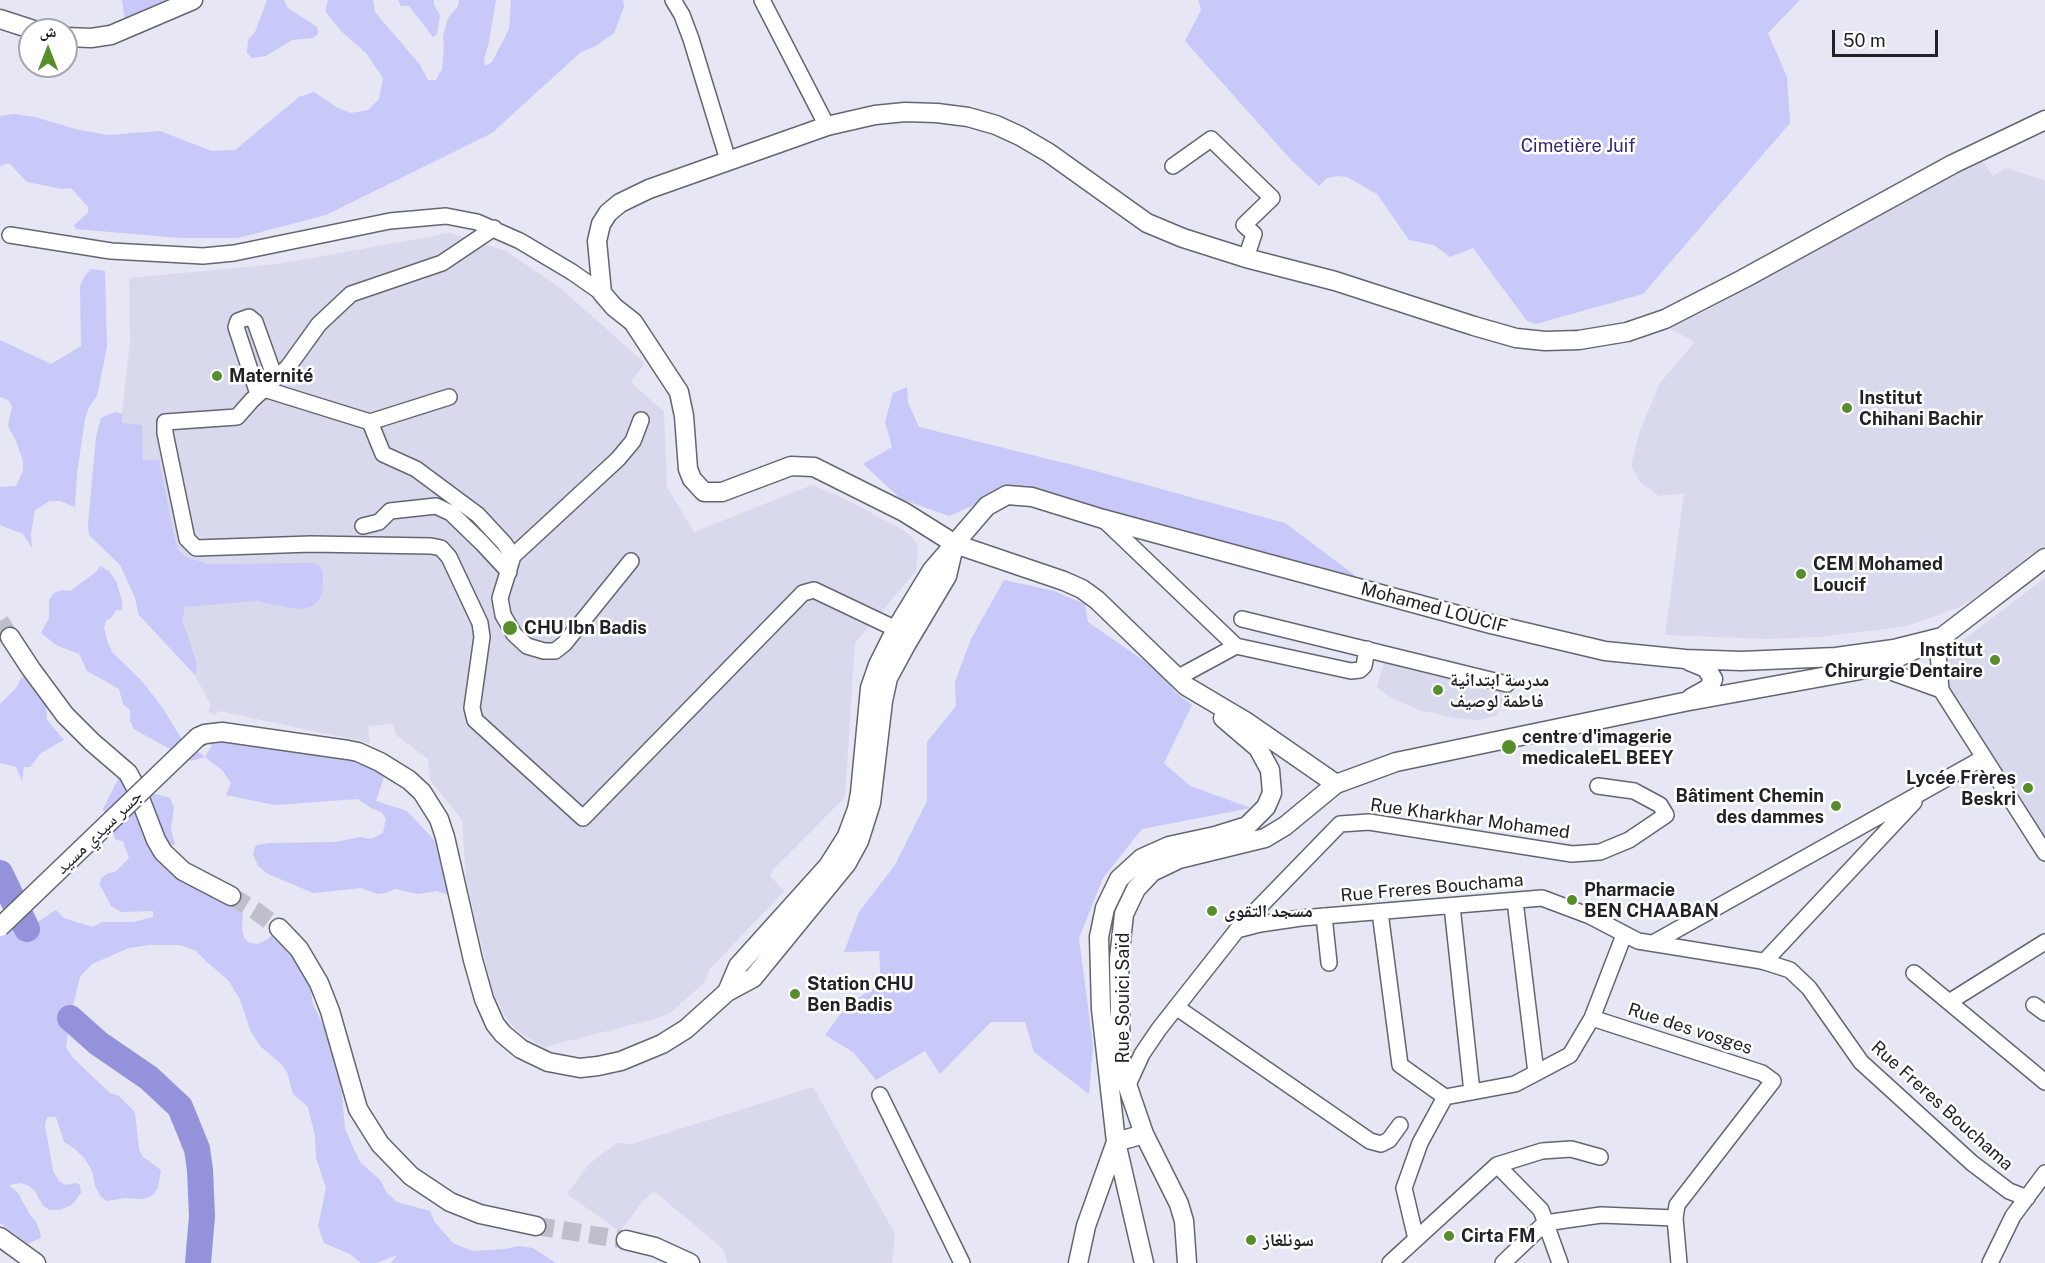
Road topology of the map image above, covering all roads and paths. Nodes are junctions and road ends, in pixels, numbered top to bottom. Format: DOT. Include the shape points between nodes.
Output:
graph roads {
  1 [pos="193,0"];
  2 [pos="673,0"];
  3 [pos="762,0"];
  4 [pos="0,19"];
  5 [pos="18,25"];
  6 [pos="78,37"];
  7 [pos="2045,120"];
  8 [pos="827,126"];
  9 [pos="728,160"];
  10 [pos="1173,166"];
  11 [pos="494,228"];
  12 [pos="10,235"];
  13 [pos="1246,258"];
  14 [pos="602,293"];
  15 [pos="265,387"];
  16 [pos="449,397"];
  17 [pos="641,420"];
  18 [pos="370,422"];
  19 [pos="1103,519"];
  20 [pos="363,526"];
  21 [pos="955,544"];
  22 [pos="513,556"];
  23 [pos="2045,558"];
  24 [pos="631,561"];
  25 [pos="509,572"];
  26 [pos="1242,619"];
  27 [pos="10,636"];
  28 [pos="907,636"];
  29 [pos="1939,639"];
  30 [pos="1236,646"];
  31 [pos="1366,649"];
  32 [pos="1685,659"];
  33 [pos="1877,668"];
  34 [pos="1181,682"];
  35 [pos="1507,684"];
  36 [pos="1941,690"];
  37 [pos="1684,702"];
  38 [pos="1983,758"];
  39 [pos="1336,784"];
  40 [pos="1598,786"];
  41 [pos="1923,792"];
  42 [pos="2045,853"];
  43 [pos="231,896"];
  44 [pos="1515,901"];
  45 [pos="1452,906"];
  46 [pos="1380,912"];
  47 [pos="1324,916"];
  48 [pos="0,927"];
  49 [pos="279,928"];
  50 [pos="1237,930"];
  51 [pos="1624,935"];
  52 [pos="2045,942"];
  53 [pos="1653,943"];
  54 [pos="1764,962"];
  55 [pos="1329,963"];
  56 [pos="1914,973"];
  57 [pos="484,999"];
  58 [pos="1949,1002"];
  59 [pos="1176,1007"];
  60 [pos="1592,1018"];
  61 [pos="1536,1073"];
  62 [pos="2045,1082"];
  63 [pos="1127,1087"];
  64 [pos="1472,1092"];
  65 [pos="880,1095"];
  66 [pos="1445,1097"];
  67 [pos="1400,1125"];
  68 [pos="1143,1134"];
  69 [pos="1116,1142"];
  70 [pos="1600,1157"];
  71 [pos="1497,1165"];
  72 [pos="2045,1173"];
  73 [pos="2027,1198"];
  74 [pos="1675,1218"];
  75 [pos="1545,1223"];
  76 [pos="536,1226"];
  77 [pos="0,1237"];
  78 [pos="1416,1239"];
  79 [pos="626,1240"];
  80 [pos="1397,1261"];
  81 [pos="36,1263"];
  82 [pos="690,1263"];
  83 [pos="962,1263"];
  84 [pos="1078,1263"];
  85 [pos="1144,1263"];
  86 [pos="1187,1263"];
  87 [pos="1503,1263"];
  88 [pos="1560,1263"];
  89 [pos="1679,1263"];
  90 [pos="1990,1263"];
  1 -- 6 [label="main road" via="111,35"];
  2 -- 9 [label="street" via="691,39"];
  3 -- 8 [label="street"];
  4 -- 5 [label="main road"];
  7 -- 13 [label="main road" via="1953,164 1665,319 1627,332 1579,340 1516,338 1335,281"];
  8 -- 9 [label="main road"];
  8 -- 13 [label="main road" via="905,112 968,117 996,125 1049,153 1147,223"];
  9 -- 14 [label="main road" via="649,189 608,213 597,241"];
  10 -- 13 [label="street" via="1211,139 1272,198 1244,225 1254,234"];
  11 -- 12 [label="street" via="437,216 203,256 111,251"];
  11 -- 14 [label="street" via="545,255"];
  11 -- 15 [label="street" via="442,263 351,294 319,324 288,367"];
  14 -- 21 [label="main road" via="633,322 679,392 688,469 704,492 722,492 791,466 814,467 904,512"];
  15 -- 18 [label="street"];
  15 -- 28 [label="street" via="237,417 165,422 186,539 196,548 311,544 441,548 480,623 482,637 472,708 475,720 583,818 803,593 814,590"];
  16 -- 18 [label="street"];
  17 -- 22 [label="street" via="633,441 618,459"];
  18 -- 22 [label="street" via="383,454 416,469 478,515"];
  19 -- 21 [label="main road, Mohamed LOUCIF" via="1032,497 1008,495 987,506"];
  19 -- 30 [label="street"];
  19 -- 32 [label="main road, Mohamed LOUCIF" via="1491,624 1605,651"];
  20 -- 25 [label="street" via="380,522 390,511 436,506 451,513"];
  21 -- 28 [label="main road, Mohamed LOUCIF" via="932,570"];
  21 -- 34 [label="main road" via="1082,589"];
  22 -- 25 [label="street"];
  23 -- 29 [label="main road"];
  24 -- 25 [label="street" via="555,651 527,646 514,634 503,615 500,598"];
  26 -- 31 [label="street"];
  27 -- 43 [label="main road" via="65,715 133,780 163,852 183,871"];
  28 -- 57 [label="main road, Mohamed LOUCIF" via="873,676 860,793 847,836 828,866 738,966 727,992 686,1029 621,1061 580,1068 548,1062 521,1049 495,1024"];
  29 -- 32 [label="main road, Mohamed LOUCIF" via="1836,657"];
  29 -- 33 [label="main road, Rue Souici Saïd"];
  29 -- 36 [label="street"];
  30 -- 31 [label="street" via="1351,671 1364,666"];
  30 -- 34 [label="street"];
  31 -- 35 [label="street"];
  32 -- 37 [label="main road" via="1707,668 1713,679 1709,688"];
  33 -- 36 [label="street"];
  33 -- 37 [label="main road, Rue Souici Saïd"];
  34 -- 39 [label="main road"];
  34 -- 69 [label="main road" via="1258,748 1270,770 1272,793 1266,807 1247,826 1169,846 1142,858 1119,879 1105,908 1099,936 1101,1009"];
  36 -- 38 [label="street"];
  37 -- 39 [label="main road, Rue Souici Saïd" via="1396,762"];
  38 -- 41 [label="street"];
  38 -- 42 [label="street"];
  39 -- 63 [label="main road, Rue Souici Saïd" via="1265,838 1179,859 1152,872 1136,889 1124,914 1119,959 1121,1067"];
  40 -- 50 [label="street, Rue Kharkhar Mohamed" via="1634,791 1660,805 1666,815 1629,840 1600,852 1572,854 1369,822 1340,824"];
  41 -- 53 [label="street"];
  41 -- 54 [label="street"];
  44 -- 45 [label="street, Rue Freres Bouchama"];
  44 -- 51 [label="street, Rue Freres Bouchama" via="1542,898 1590,916"];
  44 -- 61 [label="street"];
  45 -- 46 [label="street, Rue Freres Bouchama"];
  45 -- 64 [label="street"];
  46 -- 47 [label="street, Rue Freres Bouchama"];
  46 -- 66 [label="street" via="1400,1065"];
  47 -- 50 [label="street, Rue Freres Bouchama"];
  47 -- 55 [label="street"];
  48 -- 57 [label="main road, جسر سيدي مسيد, bridge" via="198,737 222,732 348,750 380,762 409,780 439,819"];
  49 -- 76 [label="main road" via="299,949 320,983 358,1108 388,1154 421,1184 450,1202 480,1214"];
  50 -- 59 [label="street, Rue Kharkhar Mohamed"];
  51 -- 53 [label="street, Rue Freres Bouchama"];
  51 -- 60 [label="street"];
  52 -- 58 [label="street"];
  53 -- 54 [label="street, Rue Freres Bouchama"];
  54 -- 73 [label="street, Rue Freres Bouchama" via="1790,970 1809,988 1861,1062 1972,1163 2009,1191"];
  56 -- 58 [label="street"];
  58 -- 62 [label="street"];
  59 -- 63 [label="street, Rue Kharkhar Mohamed" via="1142,1054"];
  59 -- 67 [label="street" via="1370,1141 1381,1144 1389,1140"];
  60 -- 61 [label="street" via="1569,1055"];
  60 -- 74 [label="street, Rue des vosges" via="1762,1073 1773,1081 1677,1205"];
  61 -- 64 [label="street" via="1515,1084"];
  63 -- 68 [label="main road, Rue Souici Saïd"];
  64 -- 66 [label="street"];
  65 -- 83 [label="street"];
  66 -- 78 [label="street" via="1420,1143 1404,1188"];
  68 -- 69 [label="main road"];
  68 -- 86 [label="main road, Rue Souici Saïd" via="1179,1204"];
  69 -- 84 [label="main road" via="1086,1226"];
  69 -- 85 [label="main road"];
  70 -- 71 [label="street" via="1571,1149 1542,1151"];
  71 -- 75 [label="street" via="1541,1210"];
  71 -- 78 [label="street"];
  72 -- 73 [label="street"];
  73 -- 90 [label="street" via="2013,1216"];
  74 -- 75 [label="street" via="1601,1215"];
  74 -- 89 [label="street"];
  75 -- 87 [label="street"];
  75 -- 88 [label="street"];
  77 -- 81 [label="main road"];
  78 -- 80 [label="street"];
  79 -- 82 [label="main road" via="655,1246"];
}
